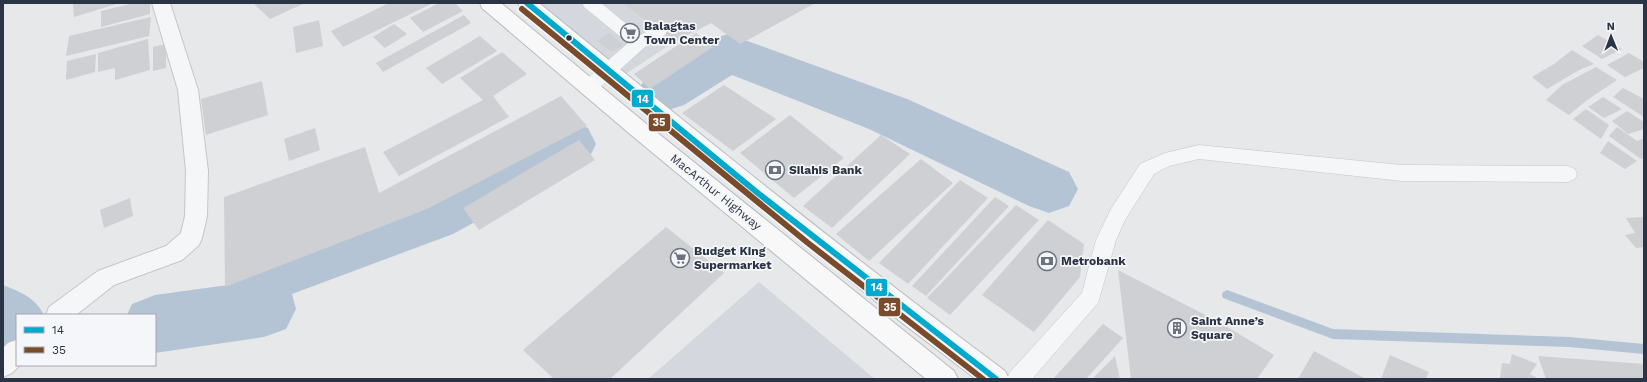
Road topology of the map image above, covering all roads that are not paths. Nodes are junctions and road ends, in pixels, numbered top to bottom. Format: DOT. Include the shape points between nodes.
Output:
graph roads {
  1 [pos="161,3"];
  2 [pos="489,3"];
  3 [pos="527,3"];
  4 [pos="590,3"];
  5 [pos="659,31"];
  6 [pos="639,43"];
  7 [pos="610,70"];
  8 [pos="589,87"];
  9 [pos="1568,174"];
  10 [pos="59,314"];
  11 [pos="16,352"];
  12 [pos="3,365"];
  13 [pos="945,379"];
  14 [pos="996,379"];
  15 [pos="1018,379"];
  1 -- 10 [label="street" via="188,90 197,171 196,216 191,238 174,253 106,278"];
  2 -- 8 [label="highway, MacArthur Highway"];
  3 -- 7 [label="highway"];
  4 -- 6 [label="lane"];
  5 -- 6 [label="lane"];
  6 -- 7 [label="lane"];
  7 -- 8 [label="lane"];
  7 -- 14 [label="highway" via="910,314"];
  8 -- 13 [label="highway, MacArthur Highway"];
  9 -- 15 [label="lane" via="1402,173 1199,152 1164,160 1147,169 1118,215 1106,240 1091,297"];
  11 -- 12 [label="street"];
}
